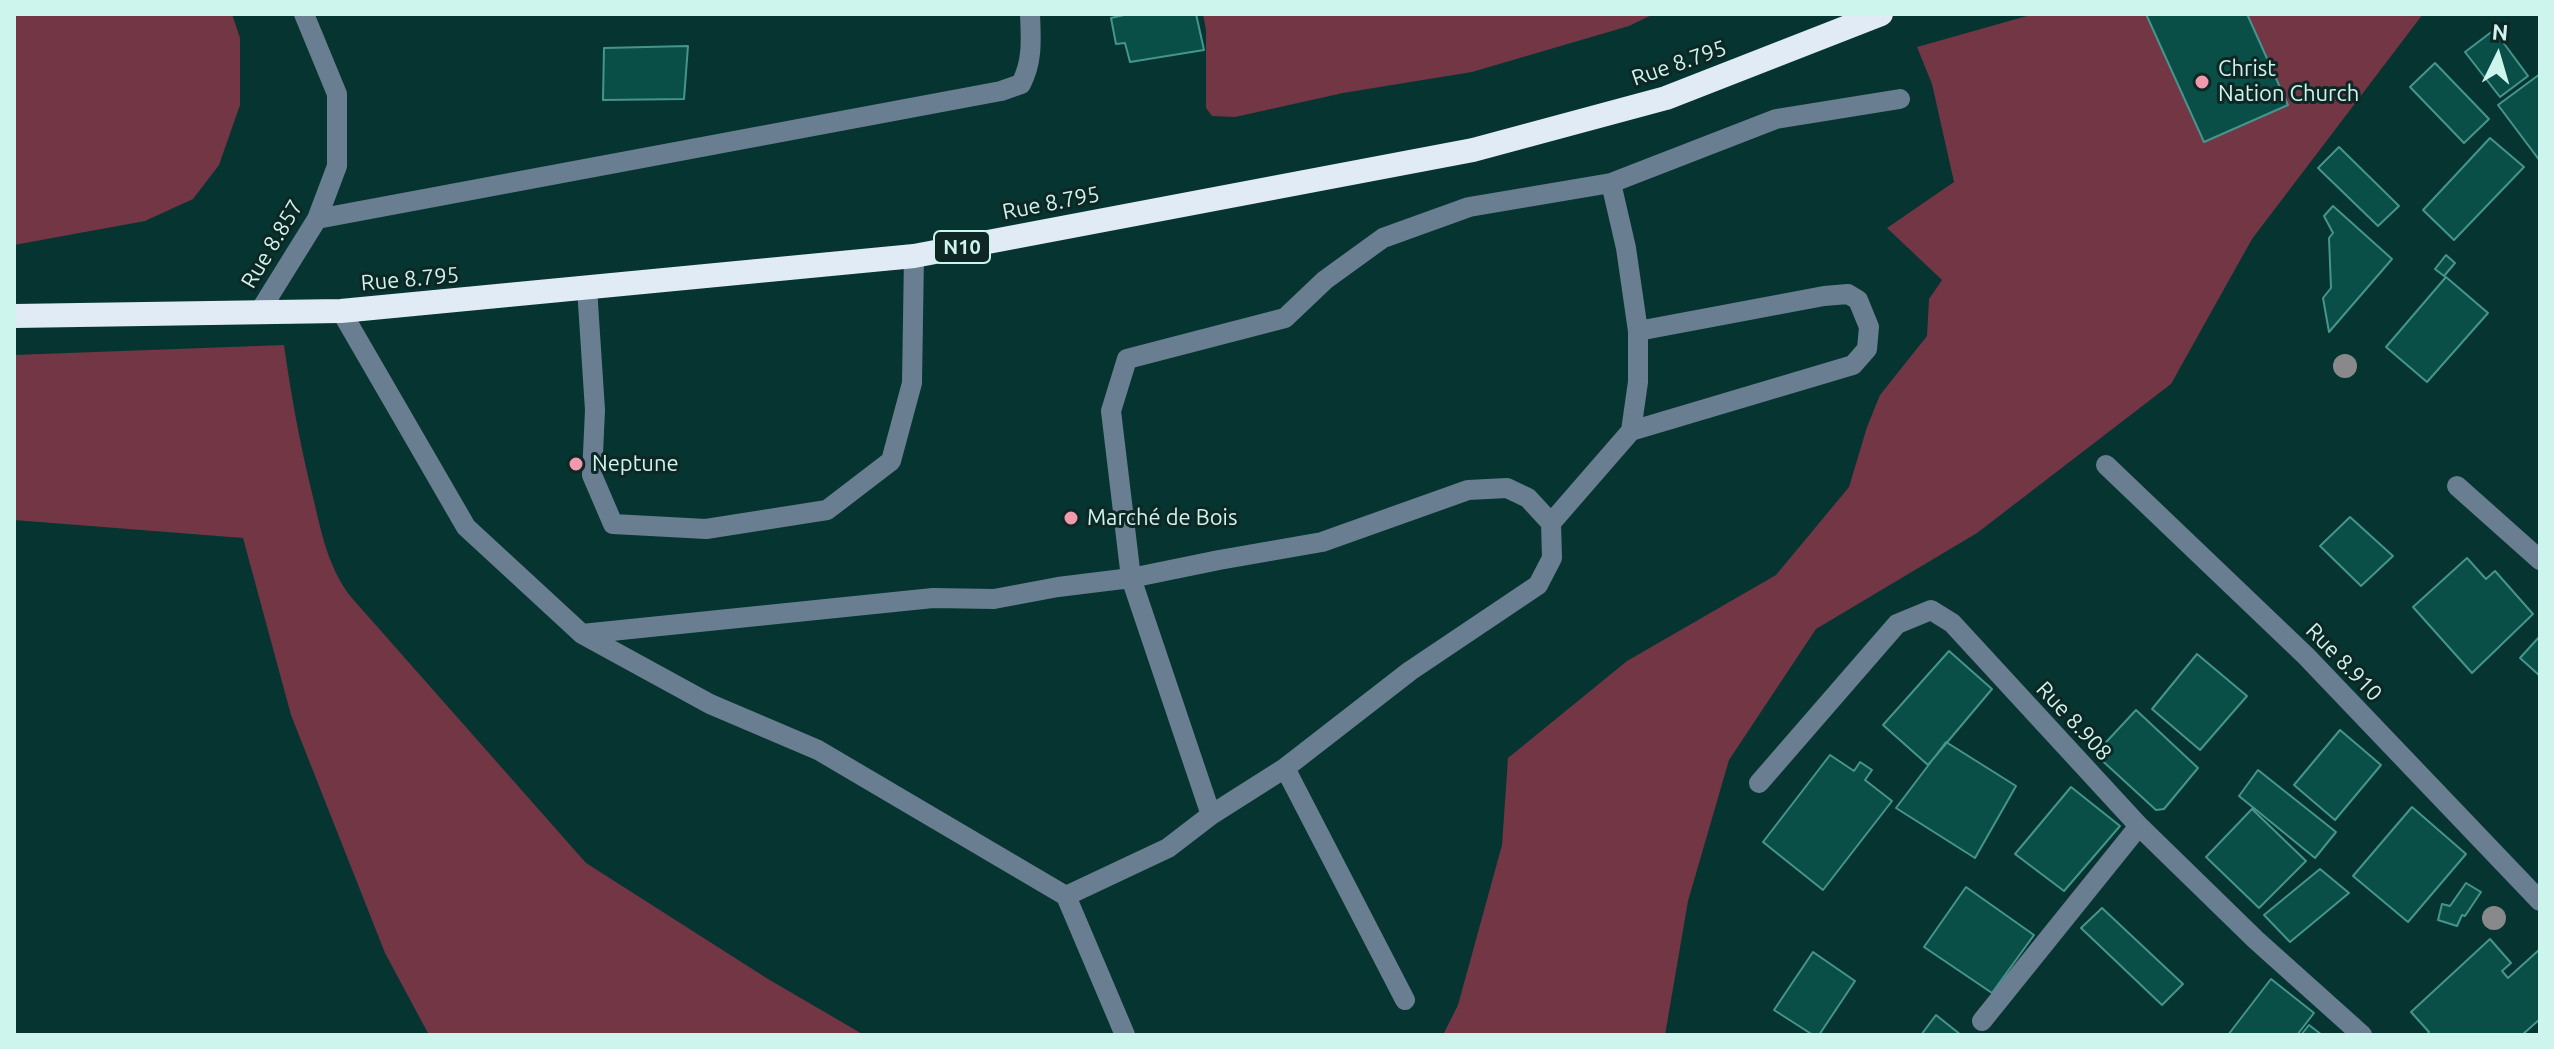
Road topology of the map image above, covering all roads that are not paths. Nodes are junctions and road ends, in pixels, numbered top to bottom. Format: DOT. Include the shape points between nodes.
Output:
graph roads {
  1 [pos="304,14"];
  2 [pos="1030,14"];
  3 [pos="1879,14"];
  4 [pos="1900,99"];
  5 [pos="1611,183"];
  6 [pos="317,219"];
  7 [pos="914,256"];
  8 [pos="587,288"];
  9 [pos="341,311"];
  10 [pos="258,314"];
  11 [pos="14,316"];
  12 [pos="1638,331"];
  13 [pos="1631,431"];
  14 [pos="2106,465"];
  15 [pos="2457,486"];
  16 [pos="1551,523"];
  17 [pos="2540,560"];
  18 [pos="1131,578"];
  19 [pos="582,634"];
  20 [pos="1285,768"];
  21 [pos="1759,783"];
  22 [pos="1211,815"];
  23 [pos="2139,826"];
  24 [pos="1066,896"];
  25 [pos="2540,901"];
  26 [pos="1405,1000"];
  27 [pos="1982,1021"];
  28 [pos="1125,1035"];
  29 [pos="2362,1035"];
  1 -- 6 [label="street, Rue 8.857" via="337,94 337,166"];
  2 -- 6 [label="street" via="1029,69 1021,84 1001,91"];
  3 -- 7 [label="highway, Rue 8.795 / N10" via="1666,98 1473,150"];
  4 -- 5 [label="street" via="1776,119"];
  5 -- 12 [label="street"];
  5 -- 18 [label="street" via="1469,207 1440,217 1383,238 1325,280 1285,318 1127,359 1111,411"];
  6 -- 10 [label="street, Rue 8.857"];
  7 -- 8 [label="highway, Rue 8.795 / N10"];
  7 -- 8 [label="street" via="912,383 891,461 827,510 706,529 613,524 592,475 595,410"];
  8 -- 9 [label="highway, Rue 8.795 / N10"];
  9 -- 10 [label="highway, Rue 8.795 / N10"];
  9 -- 19 [label="street" via="466,527"];
  10 -- 11 [label="highway, Rue 8.795 / N10"];
  12 -- 13 [label="street"];
  12 -- 13 [label="street" via="1848,294 1858,300 1869,327 1867,349 1853,365"];
  13 -- 16 [label="street"];
  14 -- 25 [label="street, Rue 8.910" via="2306,656"];
  15 -- 17 [label="street"];
  16 -- 18 [label="street" via="1528,498 1507,488 1468,490 1322,542"];
  16 -- 20 [label="street" via="1552,558 1538,585 1410,671"];
  18 -- 19 [label="street" via="994,599 933,598"];
  18 -- 22 [label="street"];
  19 -- 24 [label="street" via="710,704 818,750"];
  20 -- 22 [label="street"];
  20 -- 26 [label="street"];
  21 -- 23 [label="street, Rue 8.908" via="1897,624 1931,610 1952,623"];
  22 -- 24 [label="street" via="1168,848"];
  23 -- 27 [label="street"];
  23 -- 29 [label="street, Rue 8.908"];
  24 -- 28 [label="street"];
}
